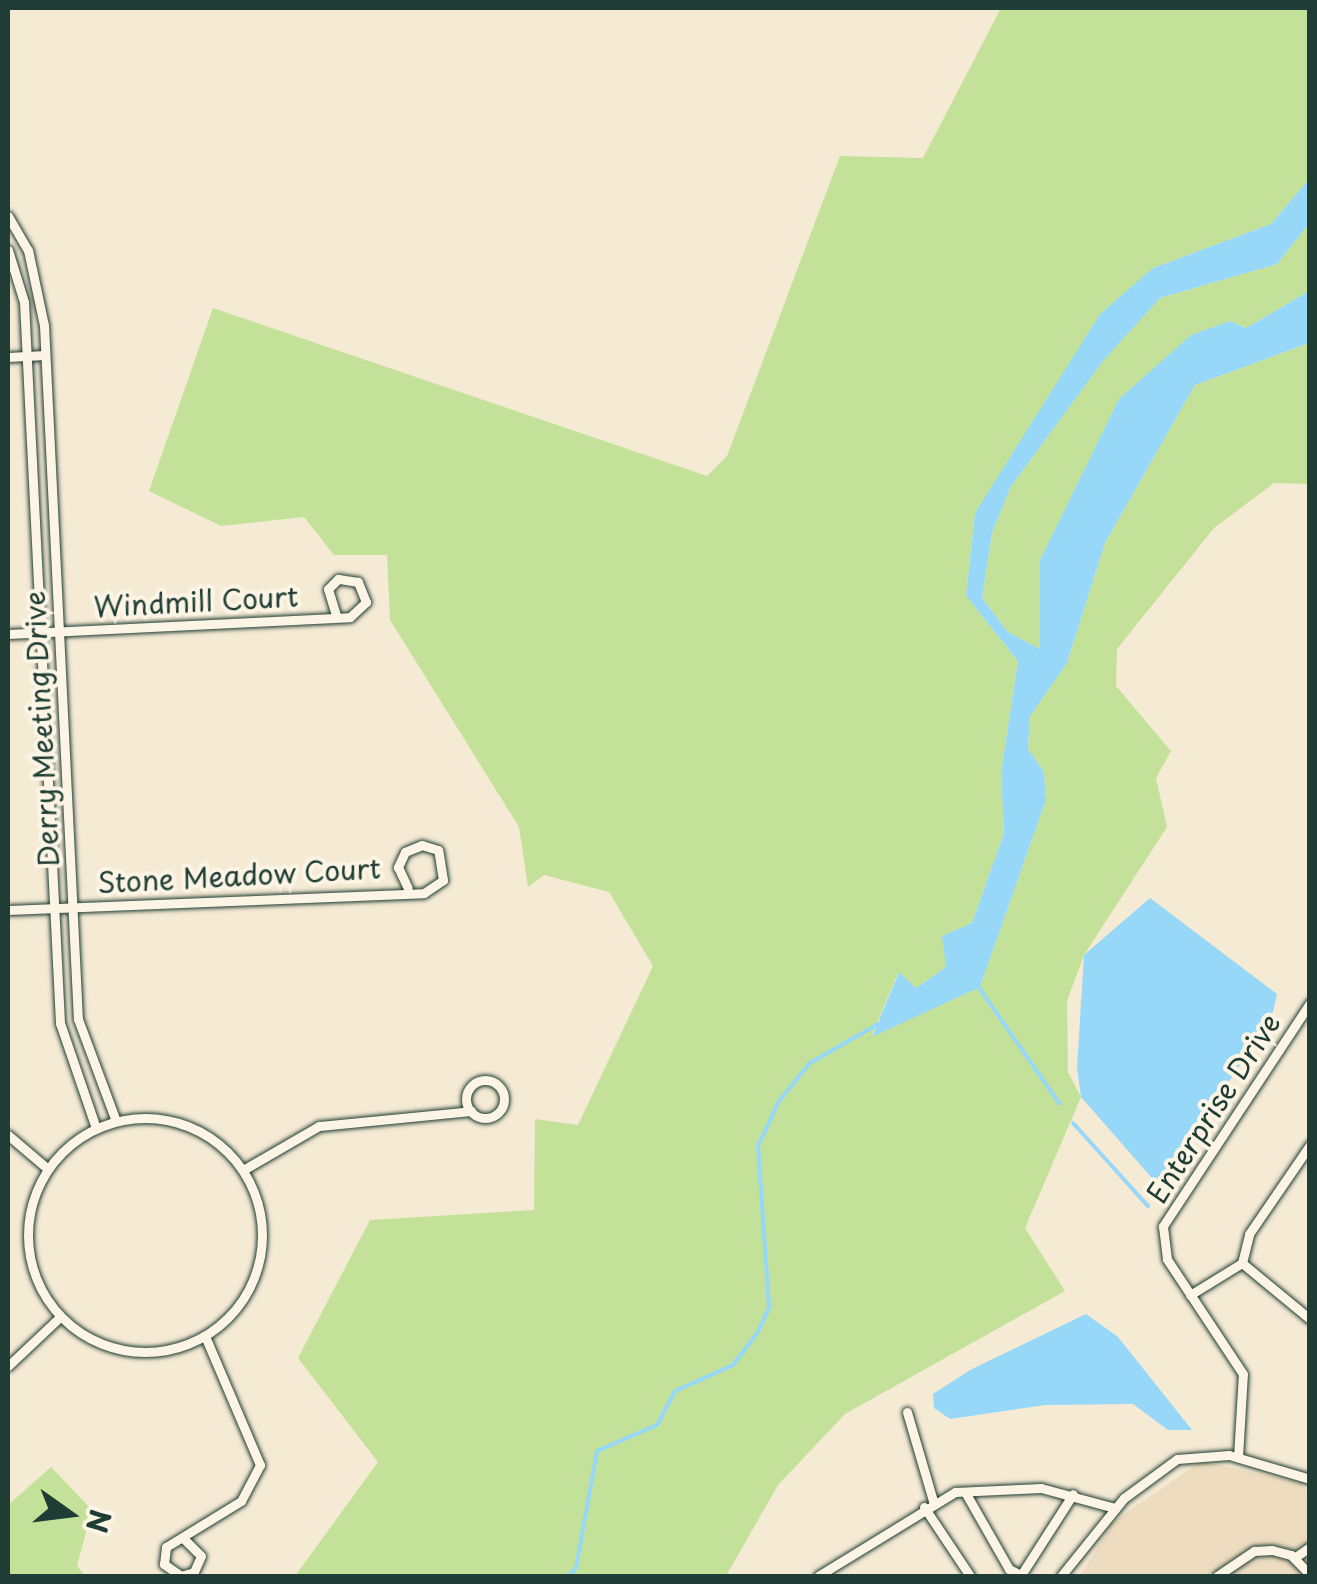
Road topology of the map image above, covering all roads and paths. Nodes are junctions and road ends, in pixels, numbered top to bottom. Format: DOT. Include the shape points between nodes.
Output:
graph roads {
  1 [pos="8,216"];
  2 [pos="8,250"];
  3 [pos="45,354"];
  4 [pos="27,356"];
  5 [pos="8,357"];
  6 [pos="336,615"];
  7 [pos="59,631"];
  8 [pos="40,633"];
  9 [pos="8,634"];
  10 [pos="408,888"];
  11 [pos="72,906"];
  12 [pos="53,908"];
  13 [pos="8,910"];
  14 [pos="1310,1003"];
  15 [pos="471,1110"];
  16 [pos="116,1121"];
  17 [pos="96,1128"];
  18 [pos="8,1136"];
  19 [pos="1310,1146"];
  20 [pos="1297,1164"];
  21 [pos="48,1169"];
  22 [pos="243,1170"];
  23 [pos="1310,1172"];
  24 [pos="1242,1263"];
  25 [pos="1190,1295"];
  26 [pos="60,1316"];
  27 [pos="1310,1319"];
  28 [pos="205,1336"];
  29 [pos="8,1366"];
  30 [pos="907,1412"];
  31 [pos="1238,1457"];
  32 [pos="1310,1479"];
  33 [pos="965,1492"];
  34 [pos="1073,1494"];
  35 [pos="928,1504"];
  36 [pos="1116,1508"];
  37 [pos="183,1538"];
  38 [pos="1310,1547"];
  39 [pos="1294,1558"];
  40 [pos="1309,1571"];
  41 [pos="818,1576"];
  42 [pos="970,1576"];
  43 [pos="1061,1576"];
  44 [pos="1218,1576"];
  1 -- 3 [label="street, Derry Meeting Drive" via="36,274"];
  2 -- 4 [label="street, Derry Meeting Drive" via="24,302"];
  3 -- 4 [label="street"];
  3 -- 7 [label="street, Derry Meeting Drive"];
  4 -- 5 [label="street"];
  4 -- 8 [label="street, Derry Meeting Drive"];
  6 -- 6 [label="street, Windmill Court" via="363,608 358,582 338,579 328,589"];
  6 -- 7 [label="street, Windmill Court"];
  7 -- 8 [label="street, Windmill Court"];
  7 -- 11 [label="street, Derry Meeting Drive"];
  8 -- 9 [label="street, Windmill Court"];
  8 -- 12 [label="street, Derry Meeting Drive"];
  10 -- 10 [label="street, Stone Meadow Court" via="424,893 444,880 438,850 422,845 405,852 398,868"];
  10 -- 11 [label="street, Stone Meadow Court"];
  11 -- 12 [label="street, Stone Meadow Court"];
  11 -- 16 [label="street, Derry Meeting Drive" via="78,1019"];
  12 -- 13 [label="street, Stone Meadow Court"];
  12 -- 17 [label="street, Derry Meeting Drive" via="60,1023"];
  14 -- 25 [label="street, Enterprise Drive" via="1167,1212 1162,1243"];
  15 -- 15 [label="street" via="498,1112 500,1088 484,1080 472,1086"];
  15 -- 22 [label="street" via="319,1126"];
  16 -- 17 [label="street"];
  16 -- 22 [label="street" via="187,1125"];
  17 -- 21 [label="street"];
  18 -- 21 [label="street"];
  19 -- 20 [label="street"];
  20 -- 23 [label="street"];
  20 -- 24 [label="street" via="1249,1234"];
  21 -- 26 [label="street" via="34,1197 30,1260"];
  22 -- 28 [label="street" via="260,1223 254,1279 234,1312"];
  24 -- 25 [label="street"];
  24 -- 27 [label="street"];
  25 -- 31 [label="street, Enterprise Drive" via="1243,1374"];
  26 -- 28 [label="street" via="114,1349 160,1351"];
  26 -- 29 [label="street"];
  28 -- 37 [label="street" via="260,1465 243,1499"];
  30 -- 35 [label="street"];
  31 -- 32 [label="street"];
  31 -- 36 [label="street" via="1176,1459"];
  33 -- 34 [label="street"];
  33 -- 34 [label="street" via="1009,1569 1021,1575"];
  33 -- 35 [label="street"];
  34 -- 36 [label="street"];
  35 -- 41 [label="street"];
  35 -- 42 [label="street"];
  36 -- 43 [label="street"];
  37 -- 37 [label="street" via="163,1557 181,1576 194,1572 202,1556"];
  38 -- 39 [label="street"];
  39 -- 40 [label="street"];
  39 -- 44 [label="street" via="1254,1551"];
}
